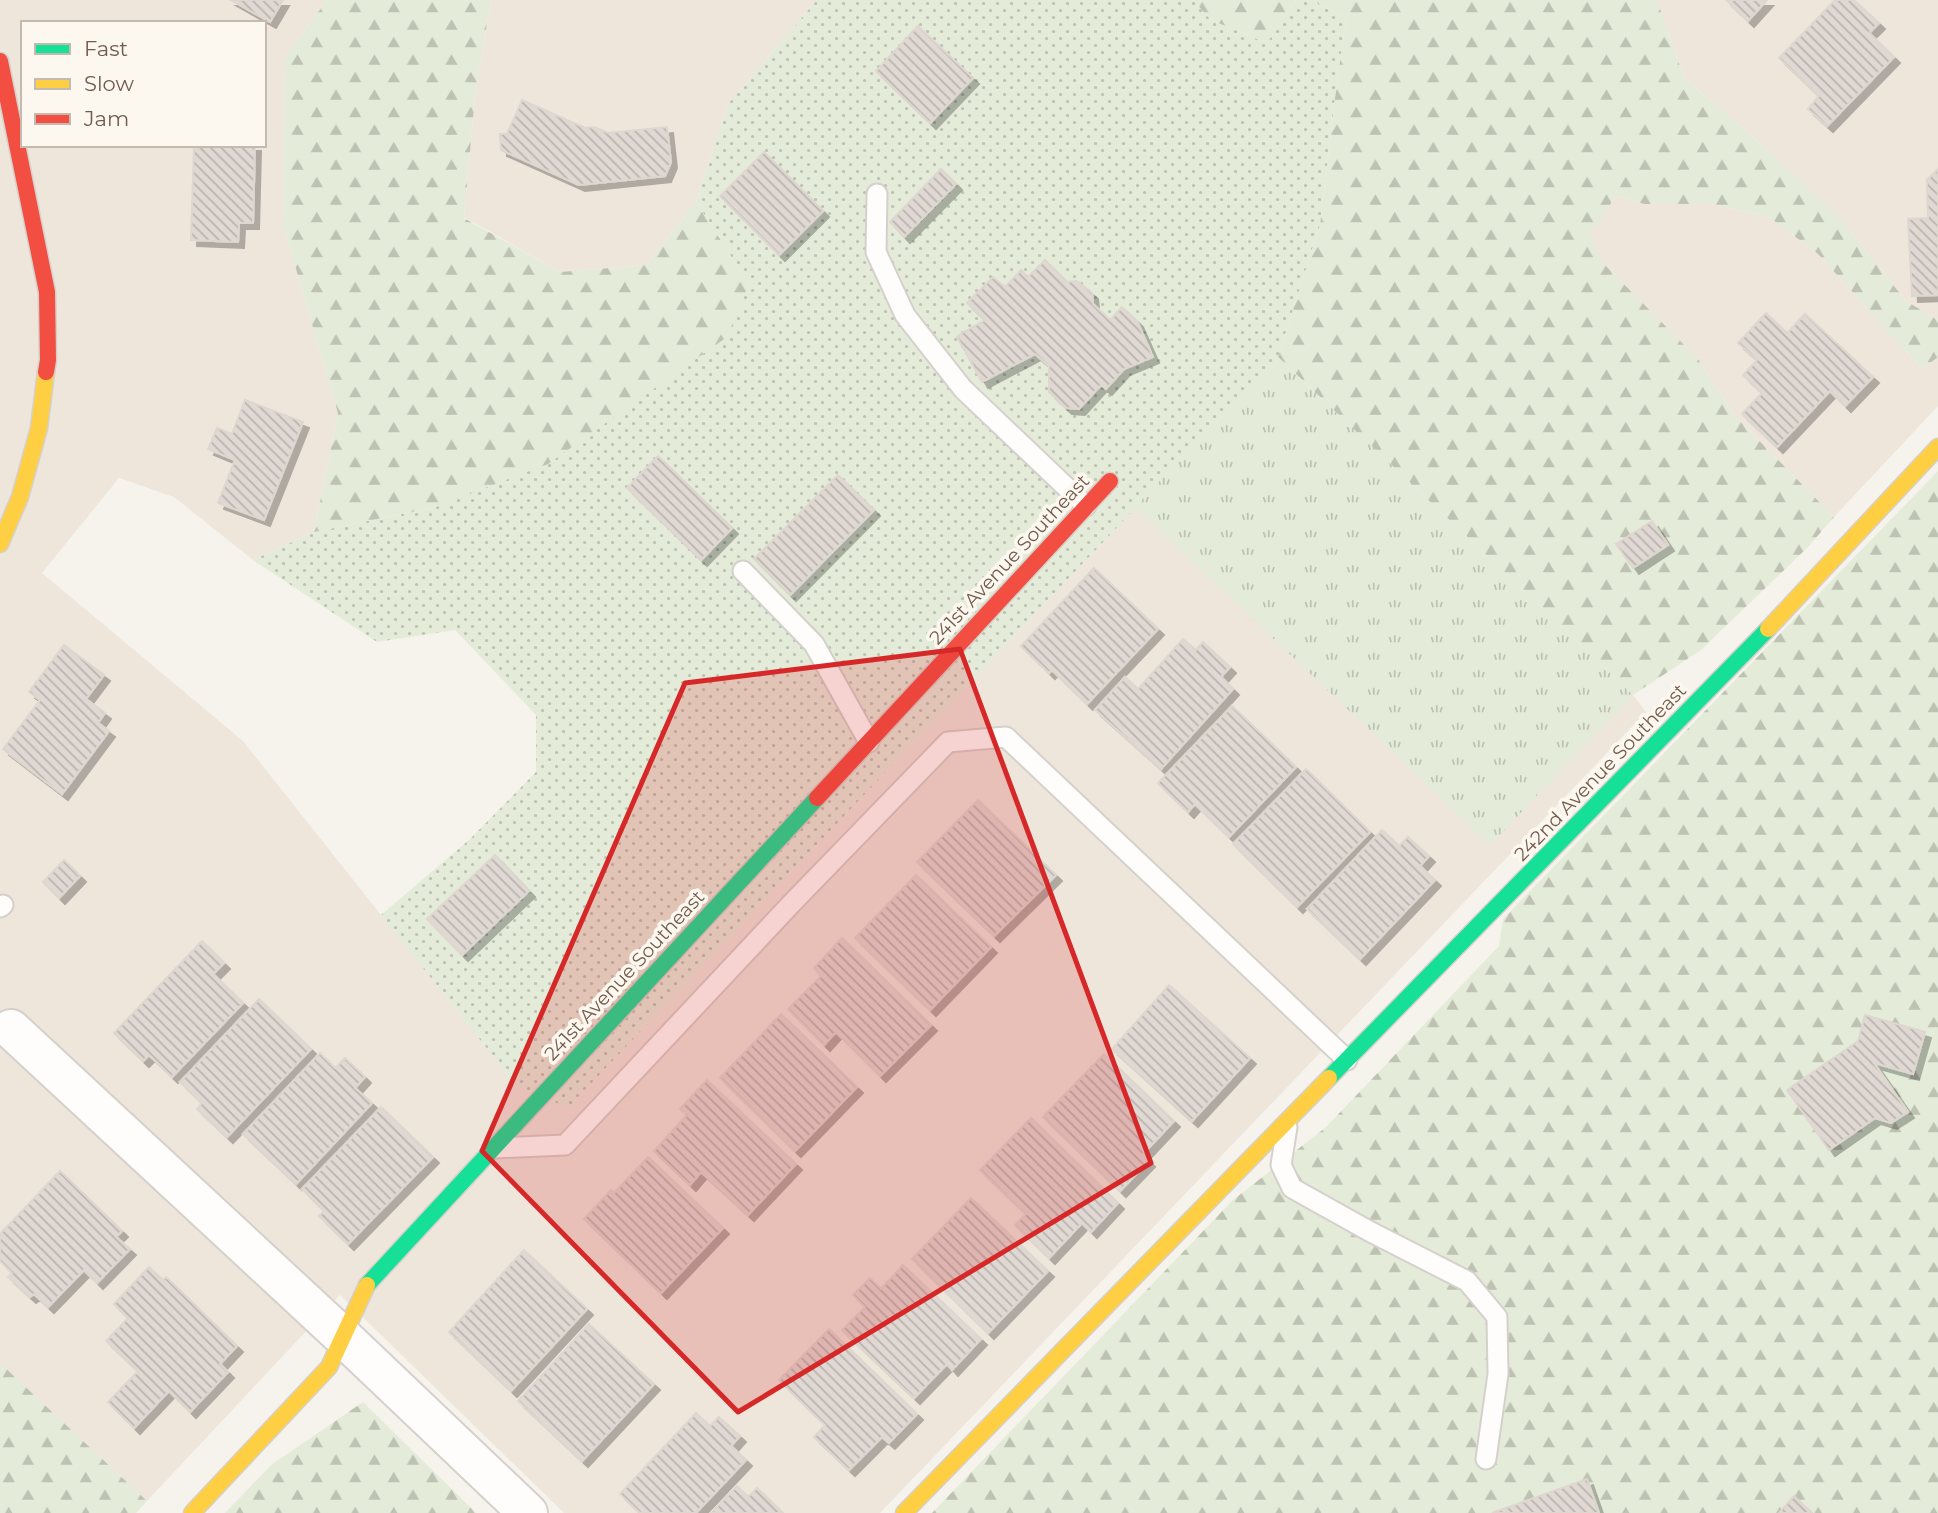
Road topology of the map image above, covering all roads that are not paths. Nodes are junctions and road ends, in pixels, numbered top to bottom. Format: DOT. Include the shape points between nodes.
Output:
graph roads {
  1 [pos="0,61"];
  2 [pos="877,194"];
  3 [pos="1938,447"];
  4 [pos="1110,481"];
  5 [pos="1086,506"];
  6 [pos="0,544"];
  7 [pos="743,570"];
  8 [pos="869,741"];
  9 [pos="11,1029"];
  10 [pos="1347,1060"];
  11 [pos="1288,1122"];
  12 [pos="494,1148"];
  13 [pos="342,1336"];
  14 [pos="1486,1459"];
  15 [pos="192,1513"];
  16 [pos="528,1513"];
  17 [pos="904,1513"];
  1 -- 6 [label="street" via="47,292 48,360 38,428 20,497"];
  2 -- 5 [label="lane" via="876,252 905,315 963,389"];
  3 -- 10 [label="street, 242nd Avenue Southeast" via="1763,634"];
  4 -- 5 [label="street, 241st Avenue Southeast"];
  5 -- 8 [label="street, 241st Avenue Southeast"];
  7 -- 8 [label="lane" via="814,644"];
  8 -- 12 [label="street, 241st Avenue Southeast"];
  9 -- 13 [label="street"];
  10 -- 11 [label="street, 242nd Avenue Southeast"];
  10 -- 12 [label="lane" via="1006,737 948,742 565,1145"];
  11 -- 14 [label="lane" via="1281,1165 1292,1188 1467,1281 1497,1317 1498,1374"];
  11 -- 17 [label="street, 242nd Avenue Southeast"];
  12 -- 13 [label="street, 241st Avenue Southeast" via="367,1285"];
  13 -- 15 [label="street, 241st Avenue Southeast" via="329,1367"];
  13 -- 16 [label="street"];
}
